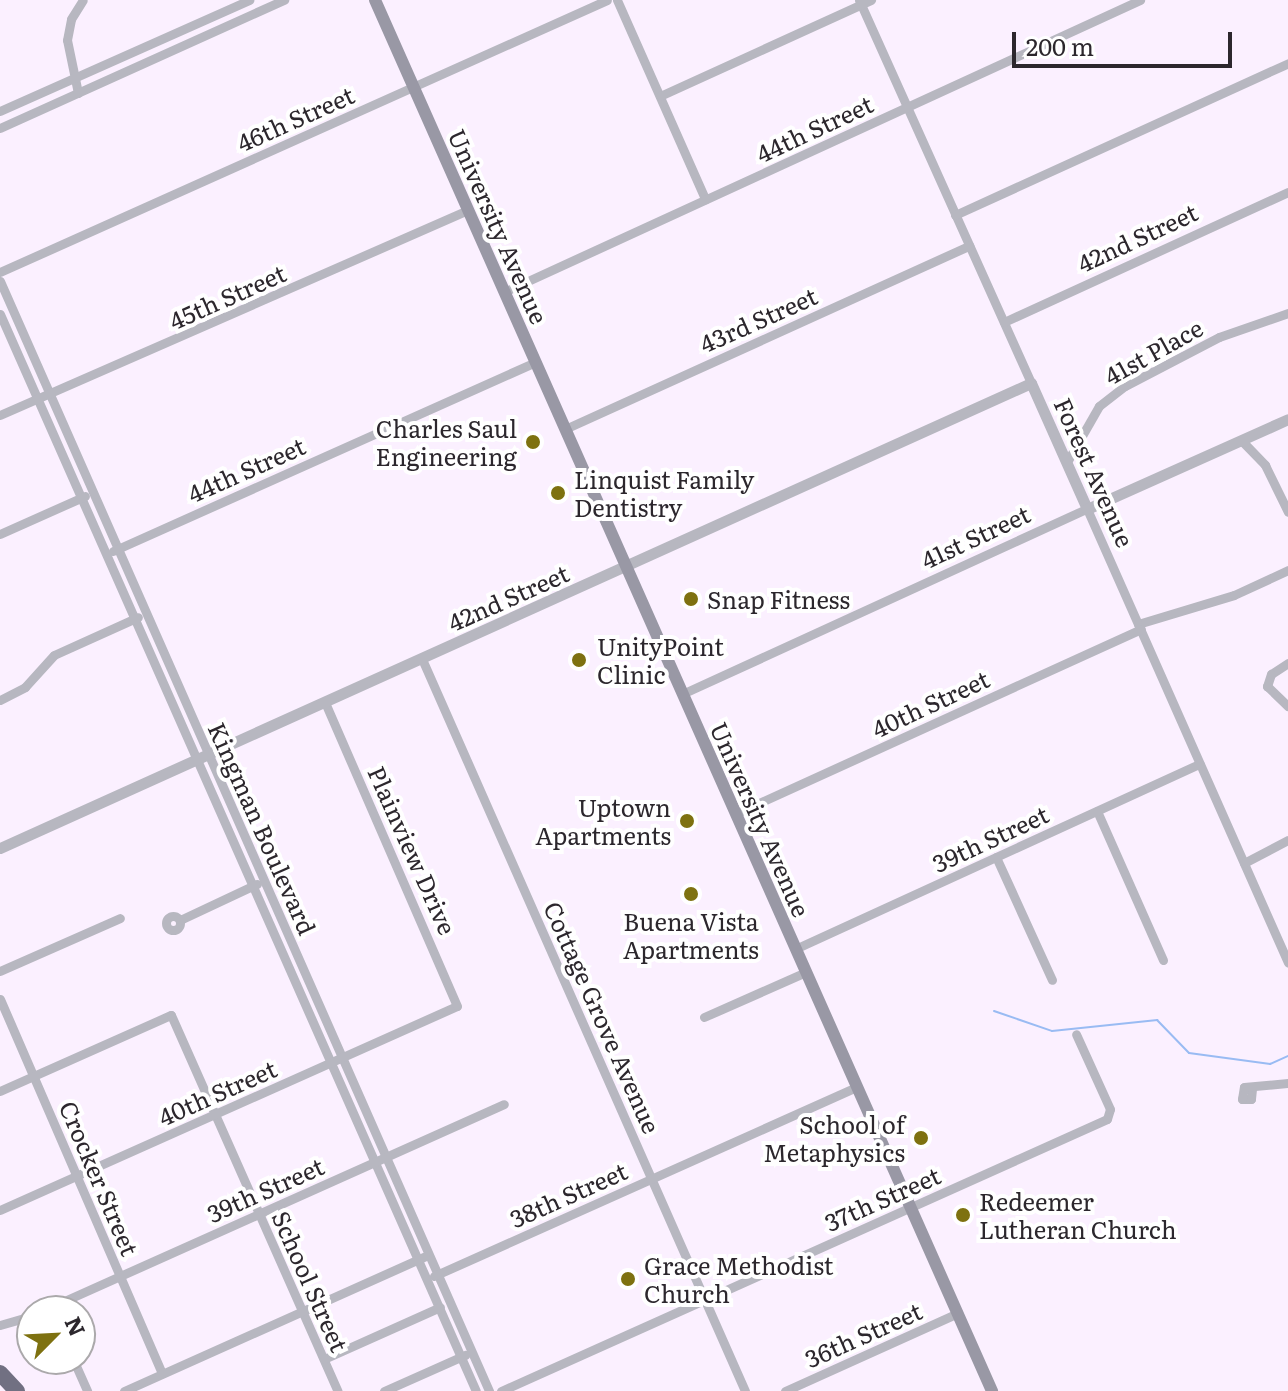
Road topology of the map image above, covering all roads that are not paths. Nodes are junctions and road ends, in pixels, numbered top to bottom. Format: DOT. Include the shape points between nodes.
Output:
graph roads {
  1 [pos="83,0"];
  2 [pos="249,0"];
  3 [pos="284,0"];
  4 [pos="375,0"];
  5 [pos="607,0"];
  6 [pos="617,0"];
  7 [pos="1140,0"];
  8 [pos="864,1"];
  9 [pos="1288,63"];
  10 [pos="72,79"];
  11 [pos="414,88"];
  12 [pos="78,93"];
  13 [pos="660,96"];
  14 [pos="906,107"];
  15 [pos="0,111"];
  16 [pos="0,128"];
  17 [pos="1288,192"];
  18 [pos="705,199"];
  19 [pos="468,210"];
  20 [pos="955,215"];
  21 [pos="969,246"];
  22 [pos="0,272"];
  23 [pos="0,281"];
  24 [pos="504,292"];
  25 [pos="1288,313"];
  26 [pos="0,314"];
  27 [pos="1004,322"];
  28 [pos="535,362"];
  29 [pos="1031,383"];
  30 [pos="51,396"];
  31 [pos="37,398"];
  32 [pos="0,415"];
  33 [pos="1288,419"];
  34 [pos="565,429"];
  35 [pos="1241,440"];
  36 [pos="1067,462"];
  37 [pos="93,492"];
  38 [pos="81,498"];
  39 [pos="1087,509"];
  40 [pos="1288,512"];
  41 [pos="0,534"];
  42 [pos="118,548"];
  43 [pos="106,554"];
  44 [pos="626,569"];
  45 [pos="1288,570"];
  46 [pos="146,613"];
  47 [pos="134,618"];
  48 [pos="1139,626"];
  49 [pos="422,659"];
  50 [pos="1288,663"];
  51 [pos="682,694"];
  52 [pos="0,700"];
  53 [pos="325,703"];
  54 [pos="1288,706"];
  55 [pos="209,754"];
  56 [pos="197,760"];
  57 [pos="1200,764"];
  58 [pos="1097,811"];
  59 [pos="735,814"];
  60 [pos="1288,840"];
  61 [pos="0,848"];
  62 [pos="996,857"];
  63 [pos="1244,863"];
  64 [pos="264,880"];
  65 [pos="252,886"];
  66 [pos="120,918"];
  67 [pos="180,920"];
  68 [pos="795,949"];
  69 [pos="1163,960"];
  70 [pos="1288,962"];
  71 [pos="0,971"];
  72 [pos="806,972"];
  73 [pos="1052,980"];
  74 [pos="0,999"];
  75 [pos="450,1011"];
  76 [pos="704,1017"];
  77 [pos="1076,1034"];
  78 [pos="343,1058"];
  79 [pos="331,1064"];
  80 [pos="34,1076"];
  81 [pos="1288,1083"];
  82 [pos="857,1087"];
  83 [pos="1252,1089"];
  84 [pos="0,1091"];
  85 [pos="504,1104"];
  86 [pos="216,1115"];
  87 [pos="386,1157"];
  88 [pos="374,1162"];
  89 [pos="77,1176"];
  90 [pos="652,1178"];
  91 [pos="910,1207"];
  92 [pos="0,1210"];
  93 [pos="260,1214"];
  94 [pos="429,1254"];
  95 [pos="418,1259"];
  96 [pos="437,1274"];
  97 [pos="120,1277"];
  98 [pos="427,1279"];
  99 [pos="79,1295"];
  100 [pos="705,1299"];
  101 [pos="440,1307"];
  102 [pos="303,1311"];
  103 [pos="958,1313"];
  104 [pos="472,1352"];
  105 [pos="461,1356"];
  106 [pos="324,1359"];
  107 [pos="0,1373"];
  108 [pos="162,1374"];
  109 [pos="17,1391"];
  110 [pos="124,1391"];
  111 [pos="338,1391"];
  112 [pos="384,1391"];
  113 [pos="476,1391"];
  114 [pos="489,1391"];
  115 [pos="501,1391"];
  116 [pos="745,1391"];
  117 [pos="785,1391"];
  118 [pos="992,1391"];
  1 -- 10 [label="street" via="68,30"];
  2 -- 10 [label="street"];
  3 -- 12 [label="street"];
  4 -- 11 [label="main road, University Avenue"];
  5 -- 11 [label="street, 46th Street"];
  6 -- 13 [label="street"];
  7 -- 14 [label="street, 44th Street"];
  8 -- 13 [label="street"];
  8 -- 14 [label="street, Forest Avenue"];
  9 -- 20 [label="street"];
  10 -- 12 [label="street"];
  10 -- 15 [label="street"];
  11 -- 19 [label="main road, University Avenue"];
  11 -- 22 [label="street, 46th Street"];
  12 -- 16 [label="street"];
  13 -- 18 [label="street"];
  14 -- 18 [label="street, 44th Street"];
  14 -- 20 [label="street, Forest Avenue"];
  17 -- 27 [label="street, 42nd Street"];
  18 -- 24 [label="street, 44th Street"];
  19 -- 24 [label="main road, University Avenue"];
  19 -- 30 [label="street, 45th Street"];
  20 -- 21 [label="street, Forest Avenue"];
  21 -- 27 [label="street, Forest Avenue"];
  21 -- 34 [label="street, 43rd Street"];
  23 -- 30 [label="street, Kingman Boulevard"];
  24 -- 28 [label="main road, University Avenue"];
  25 -- 36 [label="street, 41st Place" via="1219,337 1125,386 1099,406"];
  26 -- 31 [label="street, Kingman Boulevard"];
  27 -- 29 [label="street, Forest Avenue"];
  28 -- 34 [label="main road, University Avenue"];
  28 -- 42 [label="street, 44th Street"];
  29 -- 36 [label="street, Forest Avenue"];
  29 -- 44 [label="street, 42nd Street"];
  30 -- 31 [label="street, 45th Street"];
  30 -- 37 [label="street, Kingman Boulevard"];
  31 -- 32 [label="street, 45th Street"];
  31 -- 38 [label="street, Kingman Boulevard"];
  33 -- 35 [label="street, 41st Street"];
  34 -- 44 [label="main road, University Avenue"];
  35 -- 39 [label="street, 41st Street"];
  35 -- 40 [label="street" via="1265,465"];
  36 -- 39 [label="street, Forest Avenue"];
  37 -- 38 [label="street"];
  37 -- 42 [label="street, Kingman Boulevard"];
  38 -- 41 [label="street"];
  38 -- 43 [label="street, Kingman Boulevard"];
  39 -- 48 [label="street, Forest Avenue"];
  39 -- 51 [label="street, 41st Street"];
  42 -- 43 [label="street, 44th Street"];
  42 -- 46 [label="street, Kingman Boulevard"];
  43 -- 47 [label="street, Kingman Boulevard"];
  44 -- 49 [label="street, 42nd Street"];
  44 -- 51 [label="main road, University Avenue"];
  45 -- 48 [label="street, 40th Street" via="1246,591"];
  46 -- 47 [label="street"];
  46 -- 55 [label="street, Kingman Boulevard"];
  47 -- 52 [label="street" via="54,655 25,687"];
  47 -- 56 [label="street, Kingman Boulevard"];
  48 -- 57 [label="street, Forest Avenue"];
  48 -- 59 [label="street, 40th Street"];
  49 -- 53 [label="street, 42nd Street"];
  49 -- 90 [label="street, Cottage Grove Avenue"];
  50 -- 54 [label="street" via="1269,678 1269,691"];
  51 -- 59 [label="main road, University Avenue"];
  53 -- 55 [label="street, 42nd Street"];
  53 -- 75 [label="street, Plainview Drive" via="457,997"];
  55 -- 56 [label="street, 42nd Street"];
  55 -- 64 [label="street, Kingman Boulevard"];
  56 -- 61 [label="street, 42nd Street"];
  56 -- 65 [label="street, Kingman Boulevard"];
  57 -- 58 [label="street, 39th Street"];
  57 -- 63 [label="street, Forest Avenue"];
  58 -- 62 [label="street, 39th Street"];
  58 -- 69 [label="street"];
  59 -- 68 [label="main road, University Avenue"];
  60 -- 63 [label="street"];
  62 -- 68 [label="street, 39th Street"];
  62 -- 73 [label="street"];
  63 -- 70 [label="street, Forest Avenue"];
  64 -- 65 [label="street"];
  64 -- 78 [label="street, Kingman Boulevard"];
  65 -- 67 [label="street"];
  65 -- 79 [label="street, Kingman Boulevard"];
  66 -- 71 [label="street"];
  68 -- 72 [label="main road, University Avenue"];
  72 -- 76 [label="street"];
  72 -- 82 [label="main road, University Avenue"];
  74 -- 80 [label="street, Crocker Street"];
  75 -- 78 [label="street, 40th Street"];
  77 -- 91 [label="street, 37th Street" via="1110,1109 1105,1120"];
  78 -- 79 [label="street, 40th Street"];
  78 -- 87 [label="street, Kingman Boulevard"];
  79 -- 86 [label="street, 40th Street"];
  79 -- 88 [label="street, Kingman Boulevard"];
  80 -- 84 [label="street"];
  80 -- 86 [label="street, School Street" via="169,1015"];
  80 -- 89 [label="street, Crocker Street"];
  81 -- 83 [label="street"];
  82 -- 90 [label="street, 38th Street"];
  82 -- 91 [label="main road, University Avenue"];
  85 -- 87 [label="street, 39th Street"];
  86 -- 89 [label="street, 40th Street"];
  86 -- 93 [label="street, School Street"];
  87 -- 88 [label="street, 39th Street"];
  87 -- 94 [label="street, Kingman Boulevard"];
  88 -- 93 [label="street, 39th Street"];
  88 -- 95 [label="street, Kingman Boulevard"];
  89 -- 92 [label="street, 40th Street"];
  89 -- 97 [label="street, Crocker Street"];
  90 -- 96 [label="street, 38th Street"];
  90 -- 100 [label="street, Cottage Grove Avenue"];
  91 -- 100 [label="street, 37th Street"];
  91 -- 103 [label="main road, University Avenue"];
  93 -- 97 [label="street, 39th Street"];
  93 -- 102 [label="street, School Street"];
  94 -- 95 [label="street"];
  94 -- 96 [label="street, Kingman Boulevard"];
  95 -- 98 [label="street, Kingman Boulevard"];
  95 -- 102 [label="street"];
  96 -- 98 [label="street, 38th Street"];
  96 -- 104 [label="street, Kingman Boulevard"];
  97 -- 99 [label="street, 39th Street"];
  97 -- 108 [label="street, Crocker Street"];
  98 -- 101 [label="street, Kingman Boulevard"];
  100 -- 115 [label="street, 37th Street"];
  100 -- 116 [label="street, Cottage Grove Avenue"];
  101 -- 105 [label="street, Kingman Boulevard"];
  101 -- 106 [label="street"];
  102 -- 106 [label="street, School Street"];
  102 -- 108 [label="street"];
  103 -- 117 [label="street, 36th Street"];
  103 -- 118 [label="main road, University Avenue"];
  104 -- 105 [label="street"];
  104 -- 114 [label="street, Kingman Boulevard"];
  105 -- 112 [label="street"];
  105 -- 113 [label="street, Kingman Boulevard"];
  106 -- 111 [label="street, School Street"];
  107 -- 109 [label="highway"];
  108 -- 110 [label="street"];
}
